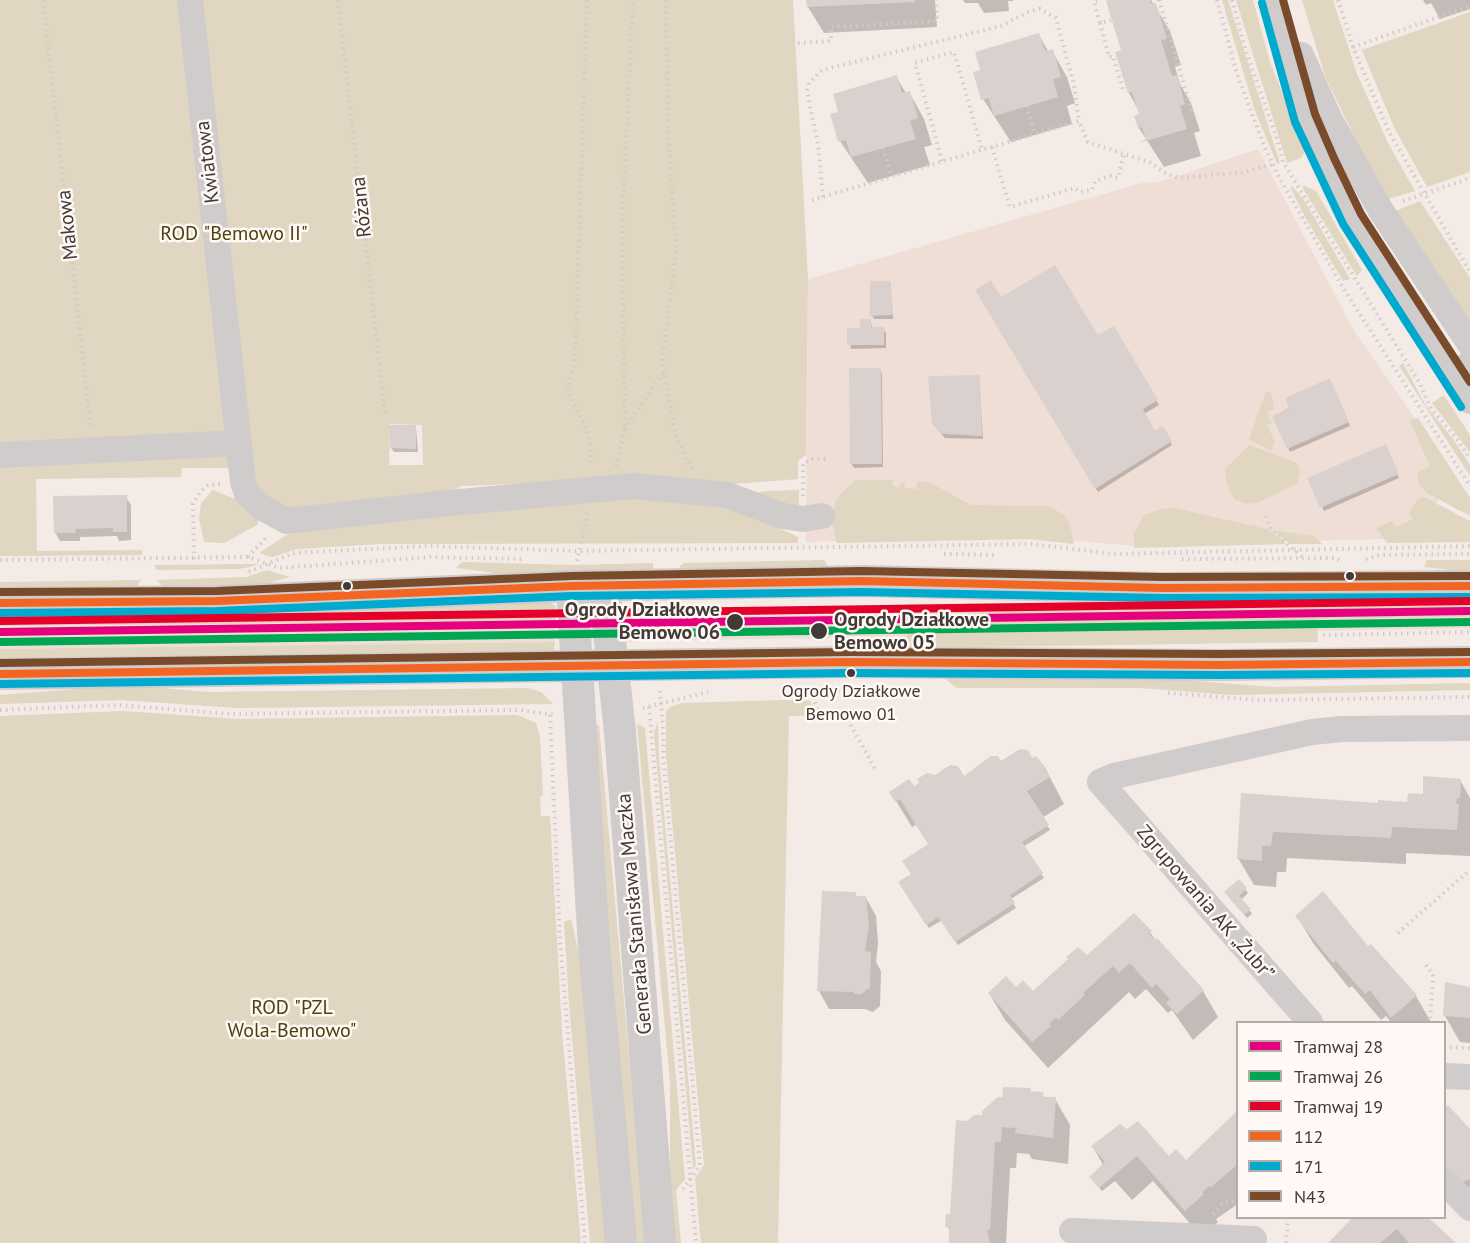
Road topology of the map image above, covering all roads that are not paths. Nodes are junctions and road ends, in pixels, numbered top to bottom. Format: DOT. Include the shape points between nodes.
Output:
graph roads {
  1 [pos="190,0"];
  2 [pos="1272,0"];
  3 [pos="1284,0"];
  4 [pos="1470,344"];
  5 [pos="1462,370"];
  6 [pos="1470,401"];
  7 [pos="0,455"];
  8 [pos="241,464"];
  9 [pos="822,516"];
  10 [pos="581,571"];
  11 [pos="1470,586"];
  12 [pos="0,603"];
  13 [pos="1470,662"];
  14 [pos="576,665"];
  15 [pos="612,665"];
  16 [pos="0,674"];
  17 [pos="1470,728"];
  18 [pos="1308,1021"];
  19 [pos="1446,1076"];
  20 [pos="1470,1077"];
  21 [pos="1446,1183"];
  22 [pos="1470,1208"];
  23 [pos="1072,1231"];
  24 [pos="1257,1233"];
  25 [pos="621,1243"];
  26 [pos="660,1243"];
  1 -- 8 [label="street, Kwiatowa"];
  2 -- 5 [label="street" via="1305,118 1352,219"];
  3 -- 4 [label="street" via="1304,65 1329,118 1380,209"];
  5 -- 6 [label="street"];
  7 -- 8 [label="street" via="93,451"];
  8 -- 9 [label="street" via="247,494 287,521 634,486 727,495 783,516"];
  10 -- 11 [label="main road" via="672,584 934,581 1162,588"];
  10 -- 12 [label="main road" via="217,601"];
  10 -- 14 [label="main road, Generała Stanisława Maczka"];
  10 -- 15 [label="main road, Generała Stanisława Maczka"];
  13 -- 15 [label="main road"];
  14 -- 15 [label="main road"];
  14 -- 16 [label="main road"];
  14 -- 25 [label="main road, Generała Stanisława Maczka" via="594,946"];
  15 -- 26 [label="main road, Generała Stanisława Maczka"];
  17 -- 18 [label="street, Zgrupowania AK „Żubr”" via="1312,732 1100,782"];
  19 -- 20 [label="street"];
  21 -- 22 [label="street"];
  23 -- 24 [label="street"];
}
